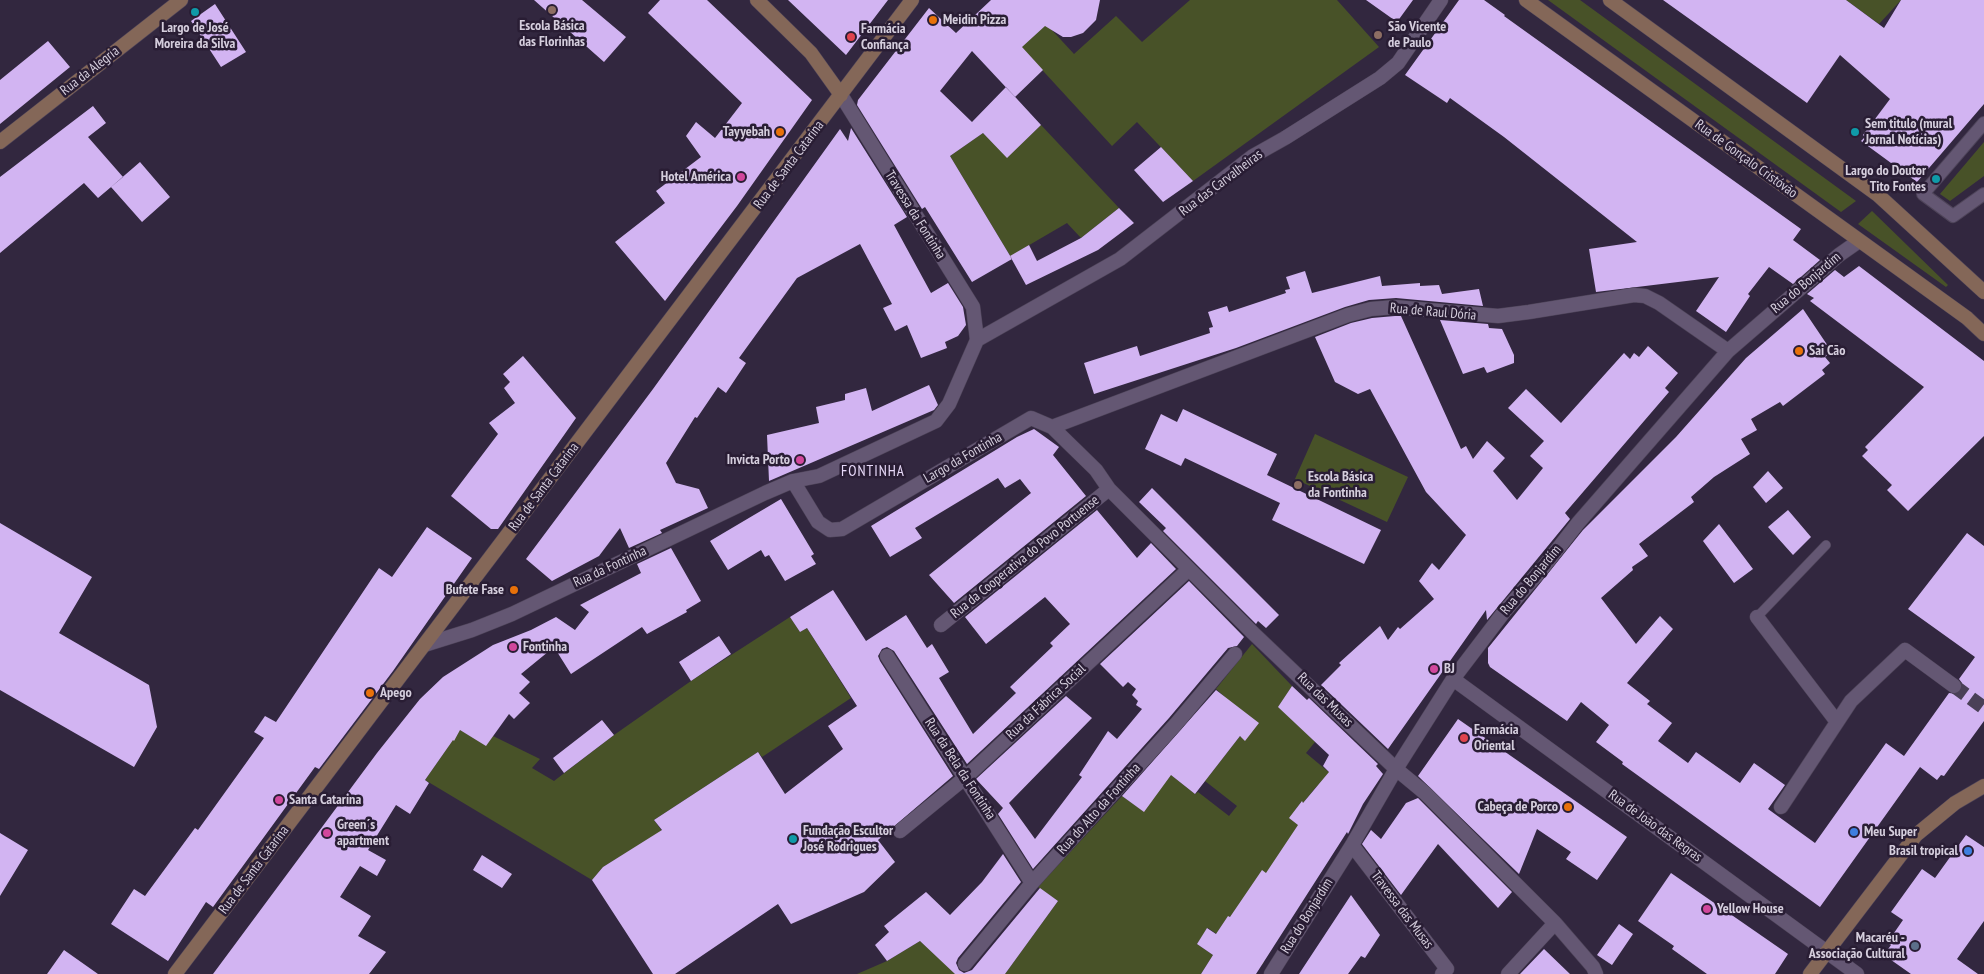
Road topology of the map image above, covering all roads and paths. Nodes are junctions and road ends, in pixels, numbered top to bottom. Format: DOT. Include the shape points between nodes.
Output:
graph roads {
  1 [pos="181,0"];
  2 [pos="757,0"];
  3 [pos="912,0"];
  4 [pos="1441,0"];
  5 [pos="1526,0"];
  6 [pos="1610,0"];
  7 [pos="1625,6"];
  8 [pos="841,95"];
  9 [pos="1984,123"];
  10 [pos="0,142"];
  11 [pos="1984,194"];
  12 [pos="1859,240"];
  13 [pos="1984,292"];
  14 [pos="1967,318"];
  15 [pos="1984,325"];
  16 [pos="1984,334"];
  17 [pos="976,340"];
  18 [pos="1728,351"];
  19 [pos="1052,427"];
  20 [pos="793,481"];
  21 [pos="1109,488"];
  22 [pos="1826,545"];
  23 [pos="1189,569"];
  24 [pos="1757,617"];
  25 [pos="941,625"];
  26 [pos="424,645"];
  27 [pos="1235,654"];
  28 [pos="887,656"];
  29 [pos="1453,679"];
  30 [pos="1954,686"];
  31 [pos="1837,722"];
  32 [pos="1396,769"];
  33 [pos="966,777"];
  34 [pos="1984,786"];
  35 [pos="1781,808"];
  36 [pos="900,831"];
  37 [pos="1352,845"];
  38 [pos="1032,883"];
  39 [pos="1555,923"];
  40 [pos="1827,951"];
  41 [pos="965,964"];
  42 [pos="175,974"];
  43 [pos="1270,974"];
  44 [pos="1442,974"];
  45 [pos="1508,974"];
  46 [pos="1596,974"];
  47 [pos="1810,974"];
  48 [pos="1857,974"];
  1 -- 10 [label="main road, Rua da Alegria"];
  2 -- 8 [label="main road" via="820,63"];
  3 -- 8 [label="main road, Rua de Santa Catarina"];
  4 -- 17 [label="street, Rua das Carvalheiras" via="1398,63 1380,78 1253,156 1120,259"];
  5 -- 12 [label="main road, Rua de Gonçalo Cristóvão"];
  6 -- 7 [label="main road"];
  7 -- 13 [label="main road" via="1878,195"];
  8 -- 17 [label="street, Travessa da Fontinha" via="973,307"];
  8 -- 26 [label="main road, Rua de Santa Catarina"];
  9 -- 11 [label="street" via="1923,194 1953,216"];
  12 -- 14 [label="main road, Rua de Gonçalo Cristóvão"];
  12 -- 18 [label="street, Rua do Bonjardim"];
  14 -- 15 [label="main road, Rua de Gonçalo Cristóvão"];
  14 -- 16 [label="main road, Rua de Gonçalo Cristóvão"];
  17 -- 20 [label="street" via="949,404 936,421 819,476"];
  18 -- 19 [label="street, Rua de Raul Dória" via="1659,302 1639,296 1498,316 1371,309"];
  18 -- 29 [label="street, Rua do Bonjardim" via="1578,523"];
  19 -- 20 [label="street, Largo da Fontinha" via="1031,418 842,529 830,530 818,522"];
  19 -- 21 [label="street, Rua das Musas" via="1096,470"];
  20 -- 26 [label="street, Rua da Fontinha" via="512,614"];
  21 -- 23 [label="street, Rua das Musas"];
  21 -- 25 [label="street, Rua da Cooperativa do Povo Portuense"];
  22 -- 24 [label="lane"];
  23 -- 32 [label="street, Rua das Musas"];
  23 -- 33 [label="street, Rua da Fábrica Social"];
  24 -- 31 [label="street"];
  26 -- 42 [label="main road, Rua de Santa Catarina"];
  27 -- 38 [label="street, Rua do Alto da Fontinha"];
  28 -- 33 [label="street, Rua da Bela da Fontinha"];
  29 -- 32 [label="street, Rua do Bonjardim"];
  29 -- 40 [label="street, Rua de João das Regras"];
  30 -- 31 [label="street" via="1905,650 1851,701"];
  31 -- 35 [label="street"];
  32 -- 37 [label="street, Rua do Bonjardim"];
  32 -- 39 [label="street, Rua das Musas" via="1425,793"];
  33 -- 36 [label="street, Rua da Fábrica Social"];
  33 -- 38 [label="street, Rua da Bela da Fontinha"];
  34 -- 40 [label="main road" via="1955,803 1916,835"];
  37 -- 43 [label="street, Rua do Bonjardim"];
  37 -- 44 [label="street, Travessa das Musas" via="1447,970"];
  38 -- 41 [label="street, Rua do Alto da Fontinha"];
  39 -- 45 [label="street"];
  39 -- 46 [label="street, Rua das Musas" via="1593,966"];
  40 -- 47 [label="main road"];
  40 -- 48 [label="street, Rua de João das Regras"];
}
